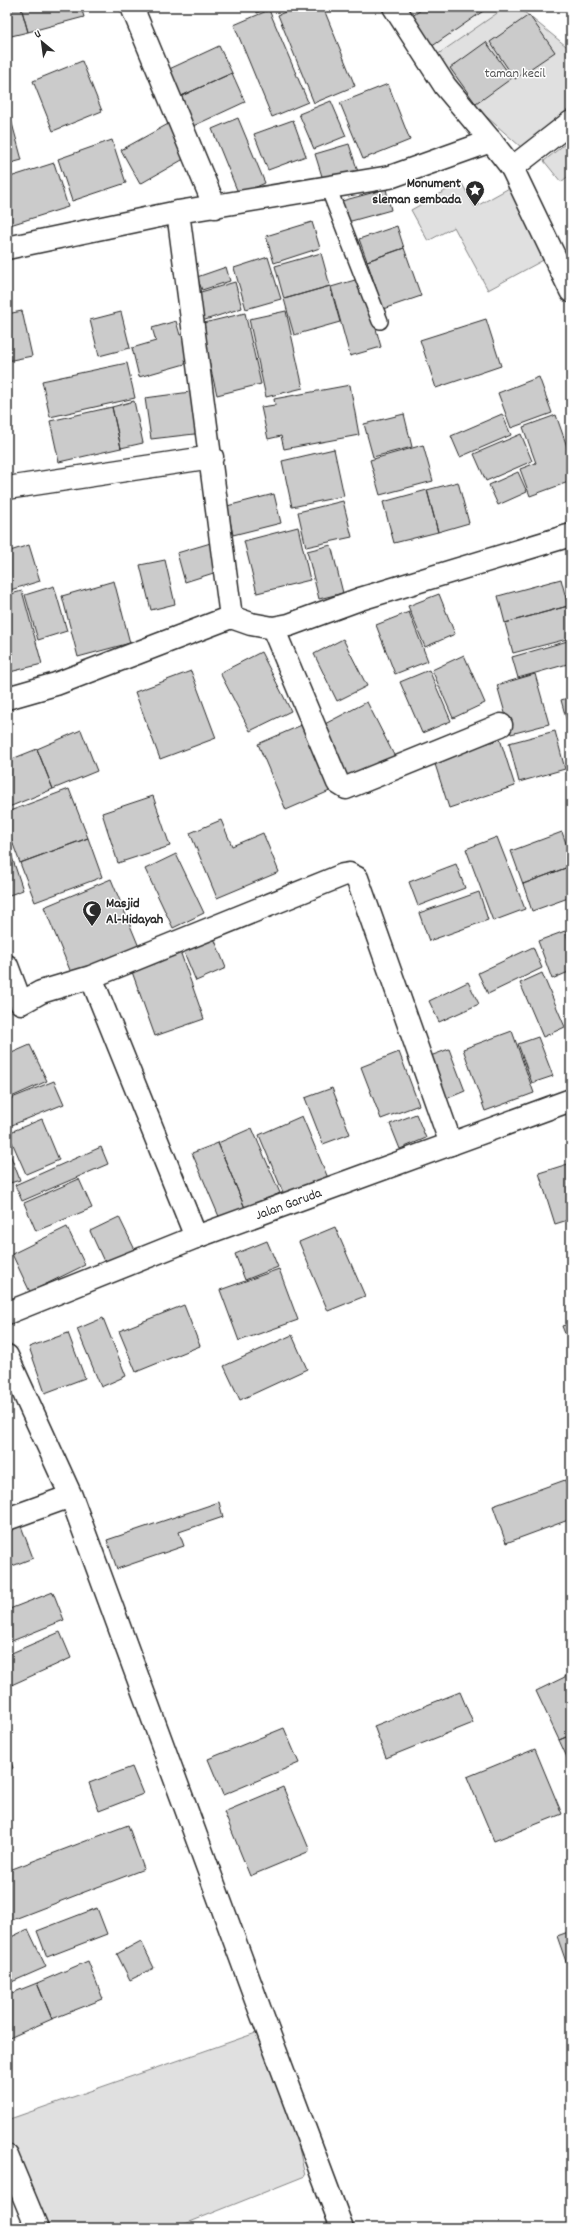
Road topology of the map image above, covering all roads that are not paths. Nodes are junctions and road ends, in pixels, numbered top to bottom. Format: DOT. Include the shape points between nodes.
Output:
graph roads {
  1 [pos="132,7"];
  2 [pos="394,7"];
  3 [pos="571,122"];
  4 [pos="491,141"];
  5 [pos="512,168"];
  6 [pos="328,187"];
  7 [pos="215,207"];
  8 [pos="178,212"];
  9 [pos="7,248"];
  10 [pos="571,290"];
  11 [pos="380,321"];
  12 [pos="212,457"];
  13 [pos="7,488"];
  14 [pos="571,535"];
  15 [pos="231,617"];
  16 [pos="273,628"];
  17 [pos="7,698"];
  18 [pos="501,725"];
  19 [pos="7,966"];
  20 [pos="91,977"];
  21 [pos="14,1006"];
  22 [pos="571,1100"];
  23 [pos="451,1144"];
  24 [pos="196,1237"];
  25 [pos="7,1314"];
  26 [pos="7,1356"];
  27 [pos="71,1496"];
  28 [pos="7,1519"];
  29 [pos="7,2156"];
  30 [pos="37,2228"];
  31 [pos="342,2228"];
  1 -- 7 [label="street"];
  2 -- 4 [label="street" via="445,86"];
  3 -- 5 [label="street"];
  4 -- 5 [label="street"];
  4 -- 6 [label="street" via="390,177"];
  5 -- 10 [label="street"];
  6 -- 7 [label="street"];
  6 -- 11 [label="lane"];
  7 -- 8 [label="street"];
  8 -- 9 [label="street"];
  8 -- 12 [label="street"];
  12 -- 13 [label="street"];
  12 -- 15 [label="street"];
  14 -- 16 [label="street" via="360,599 289,626"];
  15 -- 16 [label="street"];
  15 -- 17 [label="street" via="56,684"];
  16 -- 18 [label="street" via="338,783 346,788"];
  19 -- 21 [label="street"];
  20 -- 21 [label="street" via="41,992"];
  20 -- 23 [label="street" via="343,875 353,875 357,878"];
  20 -- 24 [label="street"];
  22 -- 23 [label="street, Jalan Garuda"];
  23 -- 24 [label="street, Jalan Garuda"];
  24 -- 25 [label="street, Jalan Garuda"];
  26 -- 27 [label="street"];
  27 -- 28 [label="street"];
  27 -- 31 [label="street"];
  29 -- 30 [label="street"];
}
